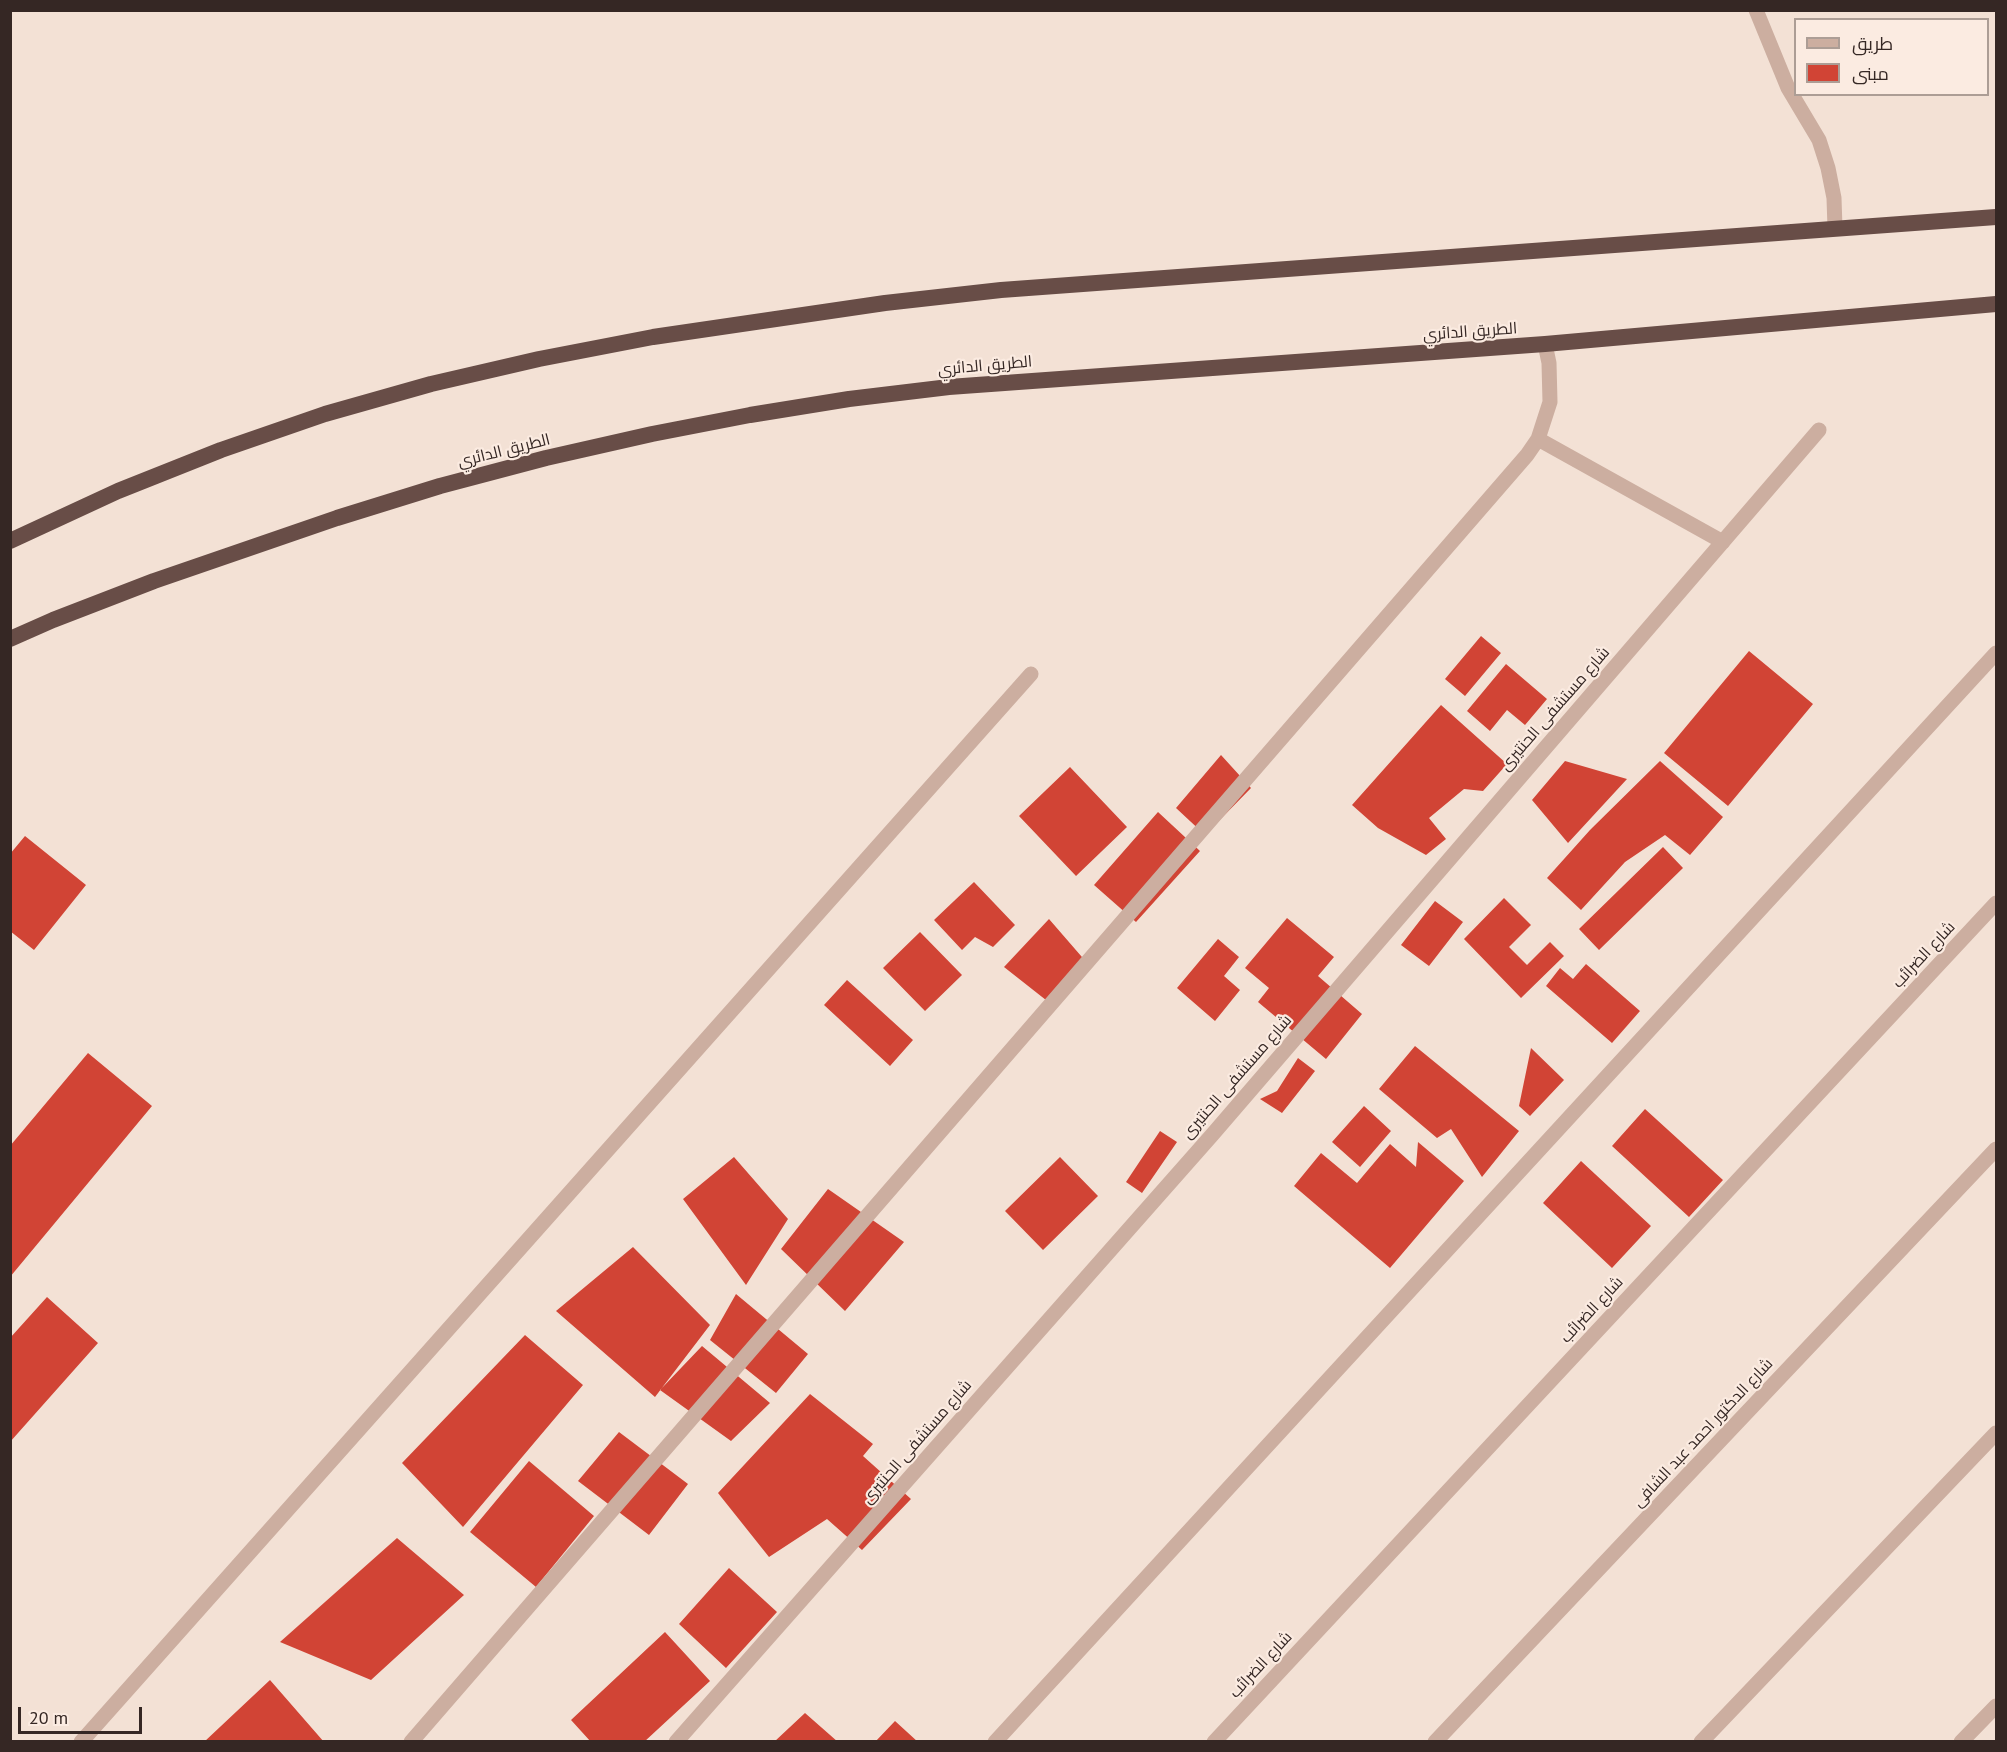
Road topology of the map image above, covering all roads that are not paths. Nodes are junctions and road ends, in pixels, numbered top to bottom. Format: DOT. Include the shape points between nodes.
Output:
graph roads {
  1 [pos="1756,10"];
  2 [pos="1996,217"];
  3 [pos="1835,228"];
  4 [pos="1996,304"];
  5 [pos="1545,344"];
  6 [pos="1819,430"];
  7 [pos="1538,439"];
  8 [pos="10,541"];
  9 [pos="1723,542"];
  10 [pos="10,639"];
  11 [pos="1996,653"];
  12 [pos="1031,674"];
  13 [pos="1996,903"];
  14 [pos="1996,1149"];
  15 [pos="1996,1433"];
  16 [pos="1996,1706"];
  17 [pos="81,1742"];
  18 [pos="411,1742"];
  19 [pos="676,1742"];
  20 [pos="994,1742"];
  21 [pos="1214,1742"];
  22 [pos="1435,1742"];
  23 [pos="1701,1742"];
  24 [pos="1961,1742"];
  1 -- 3 [label="street" via="1788,88 1819,140 1834,198"];
  2 -- 3 [label="highway"];
  3 -- 8 [label="highway" via="1001,290 653,337 464,376 325,414 128,487"];
  4 -- 5 [label="highway, الطريق الدائري"];
  5 -- 7 [label="street" via="1550,402"];
  5 -- 10 [label="highway, الطريق الدائري" via="960,386 739,417 567,453 430,489 154,581"];
  6 -- 9 [label="street, شارع مستشفى الحنتيرى"];
  7 -- 9 [label="street"];
  7 -- 18 [label="street"];
  9 -- 19 [label="street, شارع مستشفى الحنتيرى" via="1212,1135"];
  11 -- 20 [label="street"];
  12 -- 17 [label="street"];
  13 -- 21 [label="street, شارع الضرائب"];
  14 -- 22 [label="street, شارع الدكتور احمد عبد الشافى"];
  15 -- 23 [label="street"];
  16 -- 24 [label="street"];
}
